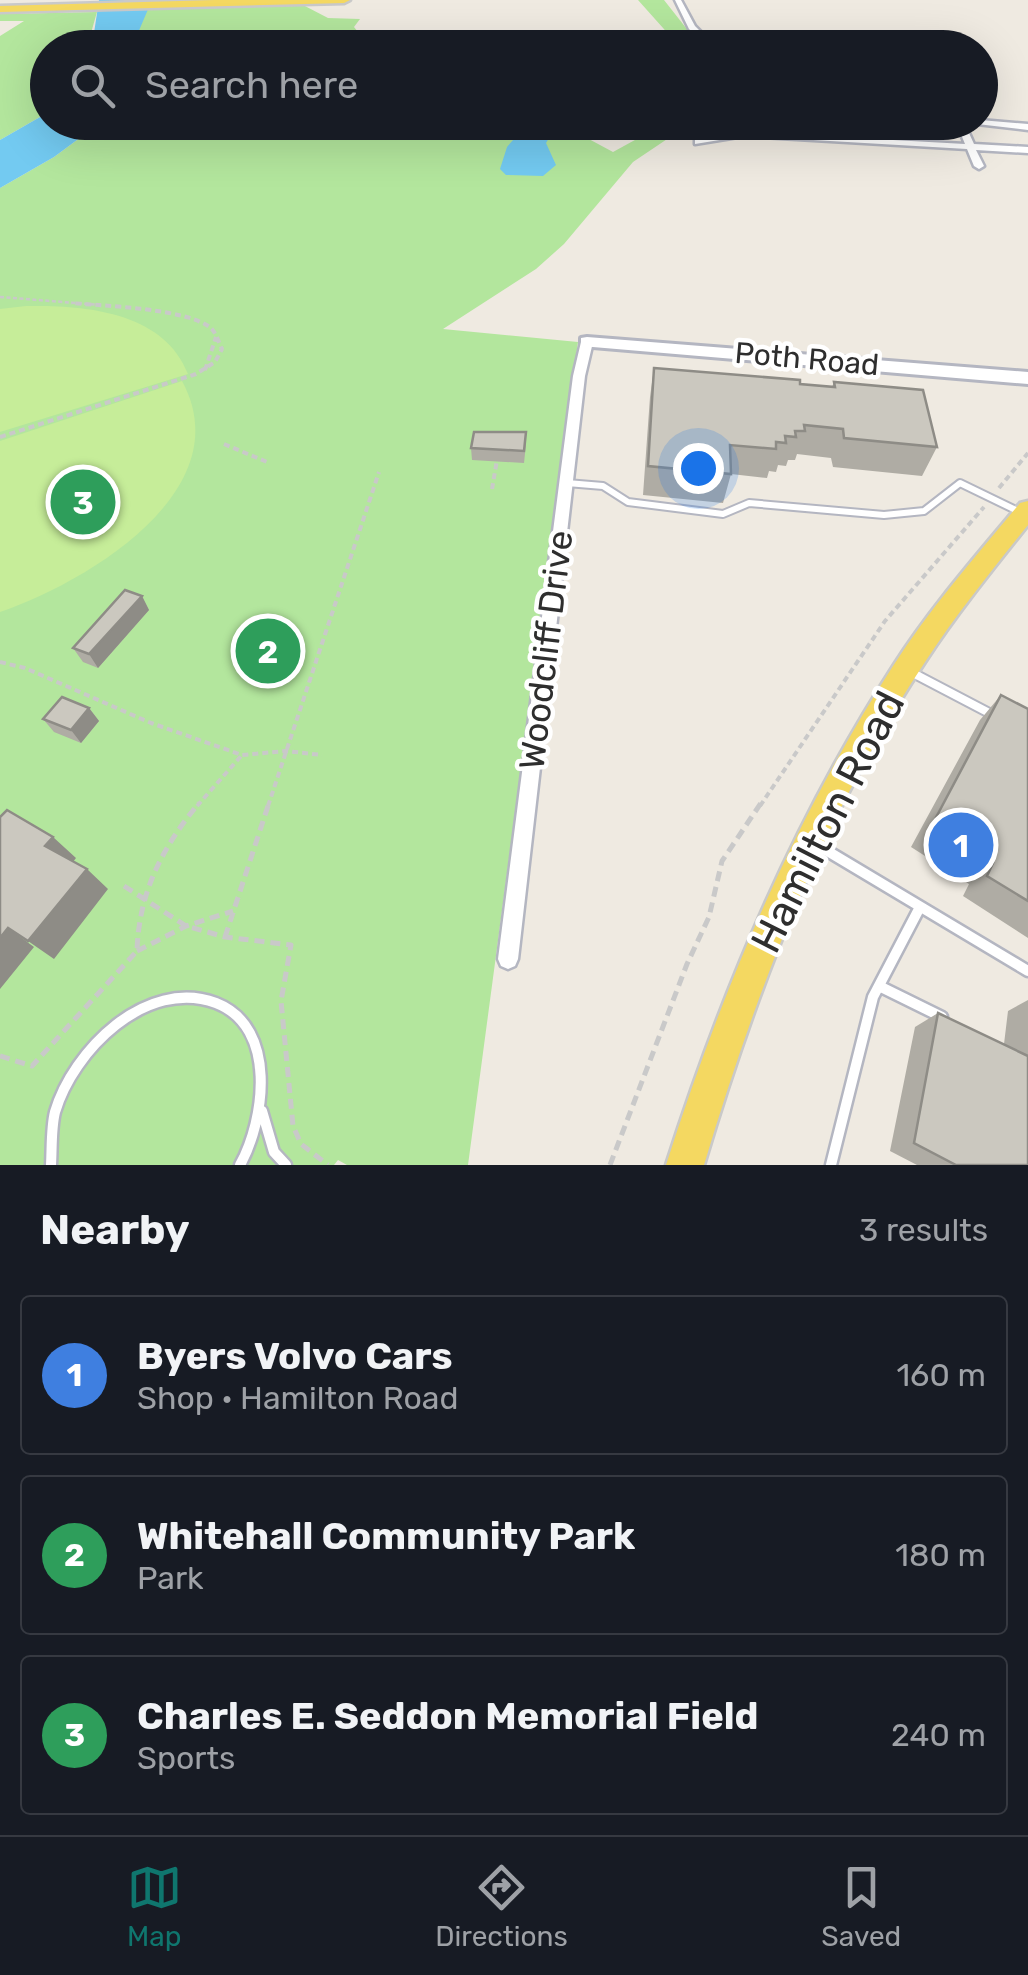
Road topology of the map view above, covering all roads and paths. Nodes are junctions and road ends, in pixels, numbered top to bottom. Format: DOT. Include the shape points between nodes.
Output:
graph roads {
  1 [pos="344,0"];
  2 [pos="678,0"];
  3 [pos="0,8"];
  4 [pos="695,30"];
  5 [pos="998,124"];
  6 [pos="1028,126"];
  7 [pos="710,140"];
  8 [pos="848,140"];
  9 [pos="967,140"];
  10 [pos="698,142"];
  11 [pos="970,147"];
  12 [pos="688,148"];
  13 [pos="1028,150"];
  14 [pos="979,166"];
  15 [pos="0,296"];
  16 [pos="218,336"];
  17 [pos="587,342"];
  18 [pos="205,370"];
  19 [pos="1028,378"];
  20 [pos="0,437"];
  21 [pos="224,444"];
  22 [pos="497,445"];
  23 [pos="1028,454"];
  24 [pos="267,462"];
  25 [pos="379,472"];
  26 [pos="567,483"];
  27 [pos="492,489"];
  28 [pos="991,498"];
  29 [pos="1027,513"];
  30 [pos="3,663"];
  31 [pos="905,669"];
  32 [pos="0,672"];
  33 [pos="1003,720"];
  34 [pos="286,750"];
  35 [pos="242,755"];
  36 [pos="322,755"];
  37 [pos="810,841"];
  38 [pos="124,886"];
  39 [pos="143,898"];
  40 [pos="920,906"];
  41 [pos="234,910"];
  42 [pos="186,926"];
  43 [pos="226,937"];
  44 [pos="137,951"];
  45 [pos="508,959"];
  46 [pos="1028,970"];
  47 [pos="879,986"];
  48 [pos="949,1020"];
  49 [pos="0,1056"];
  50 [pos="262,1106"];
  51 [pos="51,1165"];
  52 [pos="240,1165"];
  53 [pos="286,1165"];
  54 [pos="328,1165"];
  55 [pos="610,1165"];
  56 [pos="684,1165"];
  57 [pos="831,1165"];
  1 -- 3 [label="main road"];
  2 -- 4 [label="street"];
  5 -- 6 [label="street"];
  7 -- 10 [label="street"];
  8 -- 11 [label="street"];
  9 -- 11 [label="street"];
  10 -- 12 [label="street"];
  11 -- 13 [label="street"];
  11 -- 14 [label="street"];
  15 -- 16 [label="path" via="161,312"];
  16 -- 18 [label="path"];
  16 -- 18 [label="path" via="220,356"];
  17 -- 19 [label="street, Poth Road"];
  17 -- 26 [label="street, Woodcliff Drive"];
  18 -- 20 [label="path"];
  21 -- 24 [label="path"];
  22 -- 27 [label="path"];
  23 -- 28 [label="path"];
  25 -- 34 [label="path"];
  26 -- 28 [label="lane" via="603,486 628,502 723,514 749,504 884,515 924,510 960,483"];
  26 -- 45 [label="street, Woodcliff Drive"];
  28 -- 29 [label="lane"];
  28 -- 55 [label="path" via="885,622 722,861 709,917"];
  29 -- 31 [label="main road, Hamilton Road"];
  30 -- 32 [label="path"];
  30 -- 35 [label="path"];
  31 -- 33 [label="lane"];
  31 -- 37 [label="main road, Hamilton Road"];
  34 -- 35 [label="path"];
  34 -- 36 [label="path"];
  34 -- 41 [label="path"];
  35 -- 39 [label="path" via="169,840"];
  37 -- 40 [label="lane"];
  37 -- 56 [label="main road, Hamilton Road" via="735,1012"];
  38 -- 39 [label="path"];
  39 -- 42 [label="path"];
  39 -- 44 [label="path"];
  40 -- 46 [label="lane"];
  40 -- 47 [label="lane"];
  41 -- 42 [label="path"];
  41 -- 43 [label="path"];
  42 -- 43 [label="path"];
  42 -- 44 [label="path"];
  43 -- 54 [label="path" via="291,945 280,1001 293,1126 301,1144"];
  44 -- 49 [label="path" via="32,1066"];
  47 -- 48 [label="lane"];
  47 -- 57 [label="lane"];
  50 -- 51 [label="lane" via="259,1060 241,1024 210,1002 150,1003 110,1026 76,1064 55,1111"];
  50 -- 52 [label="lane"];
  50 -- 53 [label="lane" via="267,1135"];
}
